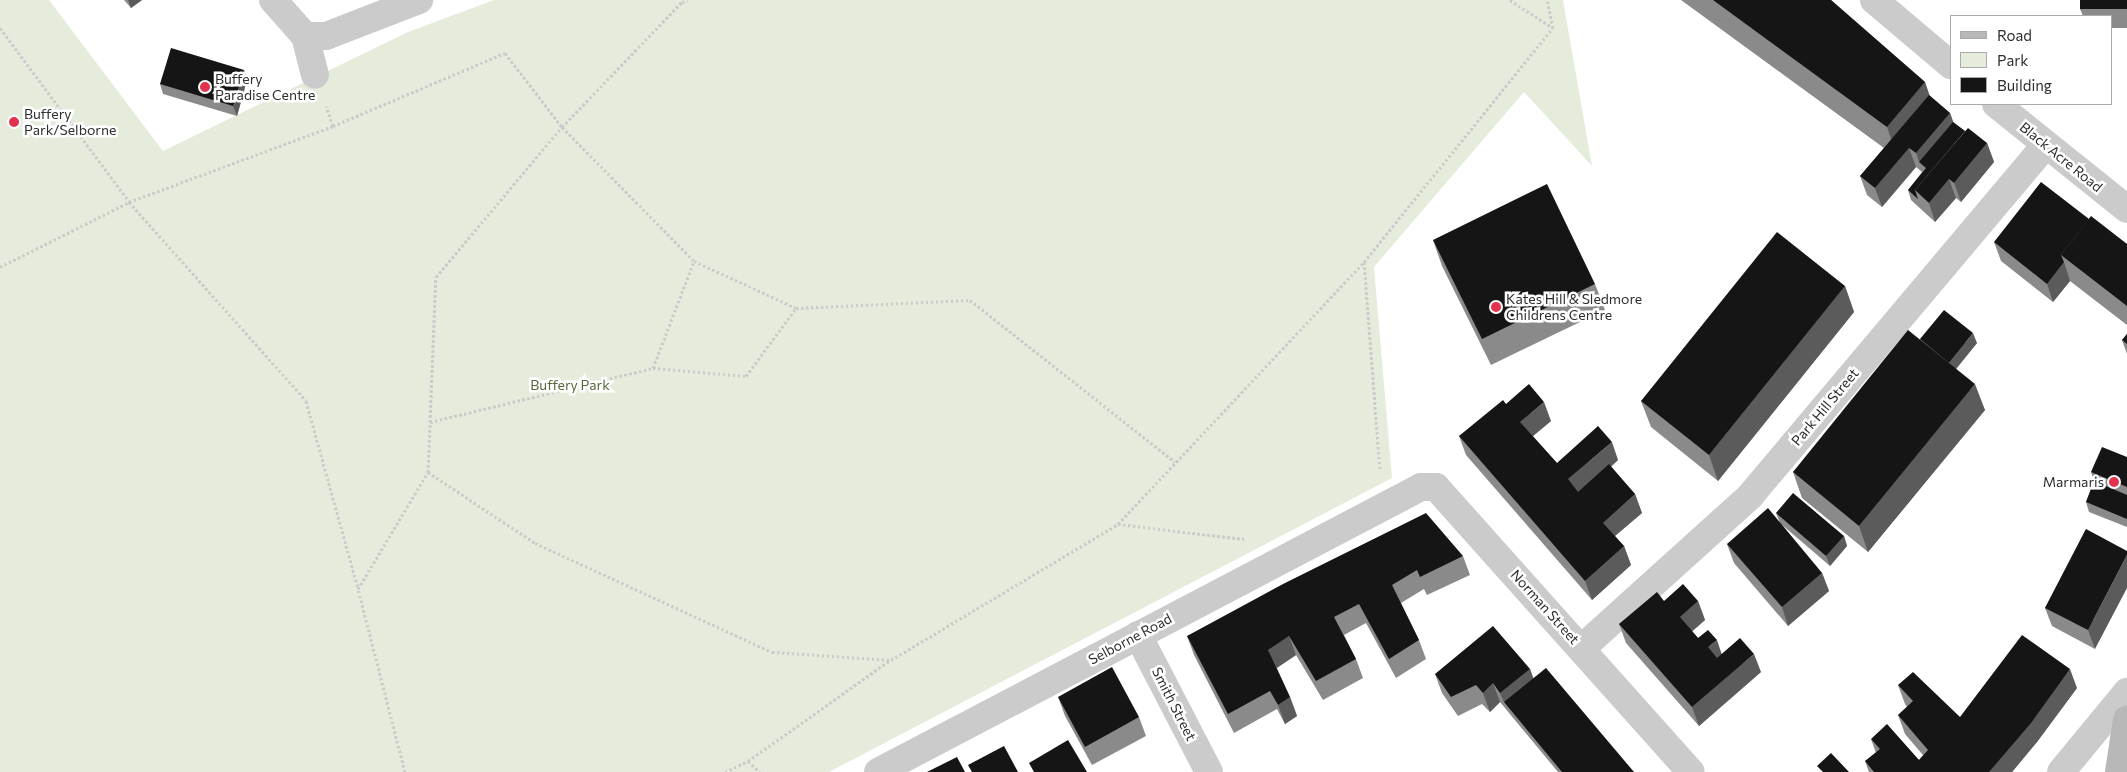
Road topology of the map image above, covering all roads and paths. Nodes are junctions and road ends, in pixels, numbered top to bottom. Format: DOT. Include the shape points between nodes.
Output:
graph roads {
  1 [pos="273,0"];
  2 [pos="419,0"];
  3 [pos="688,0"];
  4 [pos="1510,0"];
  5 [pos="1546,0"];
  6 [pos="1874,0"];
  7 [pos="0,28"];
  8 [pos="1553,28"];
  9 [pos="305,36"];
  10 [pos="1950,64"];
  11 [pos="315,75"];
  12 [pos="1997,105"];
  13 [pos="333,126"];
  14 [pos="562,127"];
  15 [pos="2046,146"];
  16 [pos="130,202"];
  17 [pos="2127,209"];
  18 [pos="694,261"];
  19 [pos="1364,262"];
  20 [pos="0,267"];
  21 [pos="796,308"];
  22 [pos="652,368"];
  23 [pos="430,422"];
  24 [pos="1175,462"];
  25 [pos="428,472"];
  26 [pos="1383,506"];
  27 [pos="1118,524"];
  28 [pos="1304,547"];
  29 [pos="358,589"];
  30 [pos="1138,635"];
  31 [pos="1582,648"];
  32 [pos="891,660"];
  33 [pos="2127,692"];
  34 [pos="2127,720"];
  35 [pos="748,761"];
  36 [pos="405,772"];
  37 [pos="725,772"];
  38 [pos="760,772"];
  39 [pos="878,772"];
  40 [pos="1209,772"];
  41 [pos="1691,772"];
  42 [pos="2061,772"];
  43 [pos="2119,772"];
  1 -- 9 [label="street"];
  2 -- 9 [label="street" via="326,36"];
  3 -- 14 [label="path" via="682,2"];
  4 -- 8 [label="path"];
  5 -- 8 [label="path"];
  6 -- 10 [label="street"];
  7 -- 16 [label="path"];
  8 -- 19 [label="path"];
  9 -- 11 [label="street"];
  11 -- 13 [label="path"];
  12 -- 15 [label="street, Black Acre Road"];
  13 -- 14 [label="path" via="505,53"];
  13 -- 16 [label="path"];
  14 -- 18 [label="path"];
  14 -- 23 [label="path" via="436,277"];
  15 -- 17 [label="street, Black Acre Road"];
  15 -- 31 [label="street, Park Hill Street" via="1750,496"];
  16 -- 20 [label="path"];
  16 -- 29 [label="path" via="306,400"];
  18 -- 21 [label="path"];
  18 -- 22 [label="path"];
  19 -- 24 [label="path"];
  19 -- 26 [label="path"];
  21 -- 22 [label="path" via="746,376"];
  21 -- 24 [label="path" via="970,300"];
  22 -- 23 [label="path"];
  23 -- 25 [label="path"];
  24 -- 27 [label="path"];
  25 -- 29 [label="path"];
  25 -- 32 [label="path" via="535,543 772,652"];
  26 -- 28 [label="street, Selborne Road"];
  26 -- 31 [label="street, Norman Street" via="1420,487 1436,487"];
  27 -- 28 [label="path"];
  27 -- 32 [label="path"];
  28 -- 30 [label="street, Selborne Road"];
  29 -- 36 [label="path"];
  30 -- 39 [label="street, Selborne Road"];
  30 -- 40 [label="street, Smith Street"];
  31 -- 41 [label="street, Norman Street"];
  32 -- 35 [label="path"];
  33 -- 42 [label="street"];
  34 -- 43 [label="main road"];
  35 -- 37 [label="path"];
  35 -- 38 [label="path"];
}
